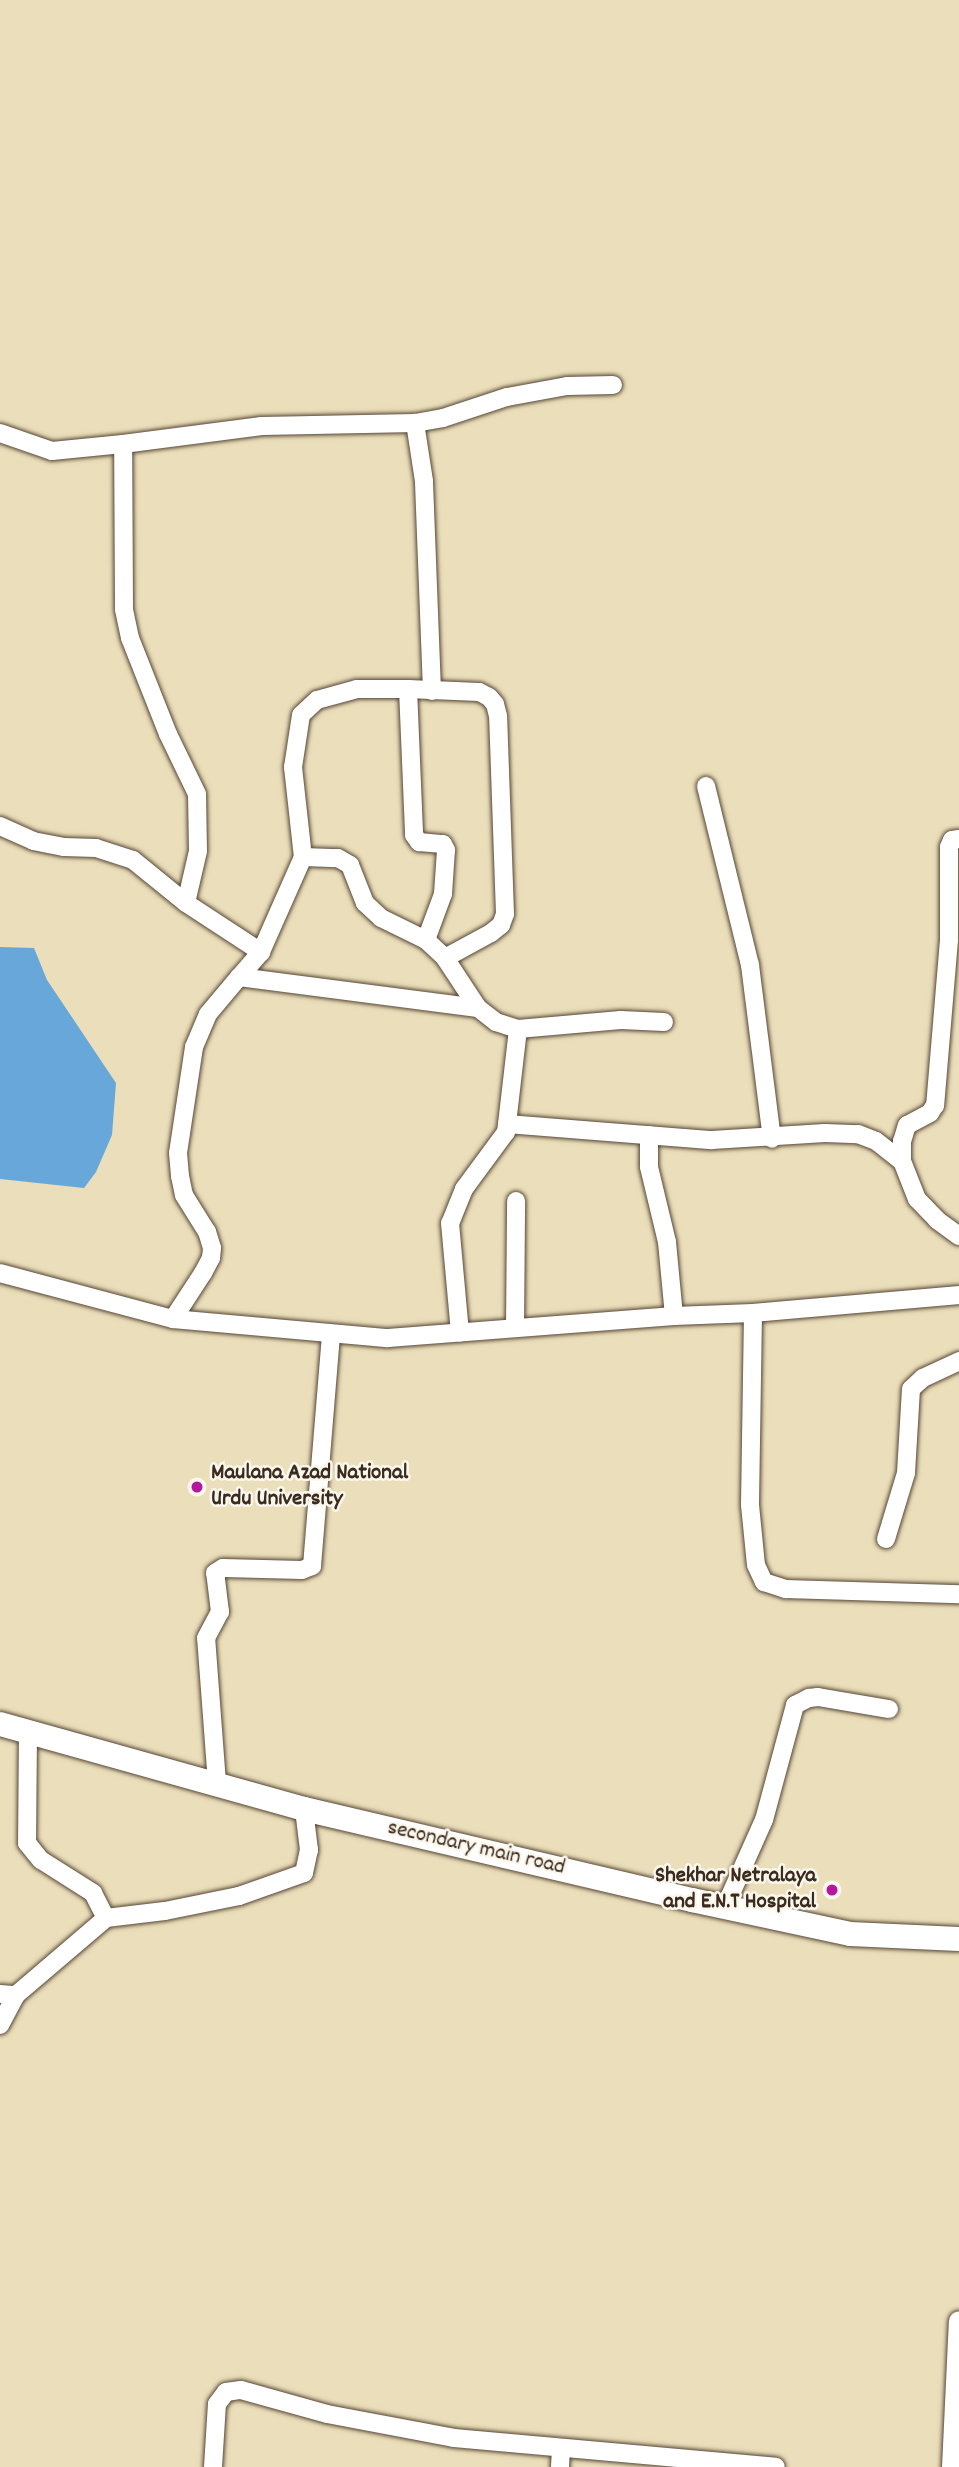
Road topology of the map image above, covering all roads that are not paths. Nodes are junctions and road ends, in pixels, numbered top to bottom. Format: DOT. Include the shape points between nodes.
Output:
graph roads {
  1 [pos="613,385"];
  2 [pos="415,423"];
  3 [pos="0,433"];
  4 [pos="123,444"];
  5 [pos="408,688"];
  6 [pos="432,691"];
  7 [pos="706,786"];
  8 [pos="0,826"];
  9 [pos="959,839"];
  10 [pos="303,857"];
  11 [pos="186,903"];
  12 [pos="426,940"];
  13 [pos="261,952"];
  14 [pos="445,958"];
  15 [pos="239,977"];
  16 [pos="478,1008"];
  17 [pos="664,1022"];
  18 [pos="518,1029"];
  19 [pos="507,1124"];
  20 [pos="649,1135"];
  21 [pos="772,1139"];
  22 [pos="902,1161"];
  23 [pos="516,1201"];
  24 [pos="959,1236"];
  25 [pos="0,1273"];
  26 [pos="959,1295"];
  27 [pos="753,1313"];
  28 [pos="674,1316"];
  29 [pos="173,1319"];
  30 [pos="515,1328"];
  31 [pos="460,1333"];
  32 [pos="331,1334"];
  33 [pos="959,1361"];
  34 [pos="886,1539"];
  35 [pos="959,1594"];
  36 [pos="889,1709"];
  37 [pos="0,1724"];
  38 [pos="28,1732"];
  39 [pos="217,1783"];
  40 [pos="304,1809"];
  41 [pos="725,1907"];
  42 [pos="106,1918"];
  43 [pos="959,1939"];
  44 [pos="8,1994"];
  45 [pos="0,2025"];
  46 [pos="959,2322"];
  47 [pos="957,2428"];
  48 [pos="561,2458"];
  49 [pos="213,2467"];
  50 [pos="776,2467"];
  51 [pos="951,2467"];
  1 -- 2 [label="street" via="567,386 507,397"];
  2 -- 4 [label="street" via="262,426"];
  2 -- 6 [label="street" via="424,481"];
  3 -- 4 [label="street" via="52,450"];
  4 -- 11 [label="street" via="124,609 130,638 197,794 198,851"];
  5 -- 6 [label="street"];
  5 -- 10 [label="street" via="338,693 307,706 300,715 293,767"];
  5 -- 12 [label="street" via="414,835 419,842 443,844 446,850 443,894"];
  6 -- 14 [label="street" via="479,692 489,697 498,716 505,914 491,933"];
  7 -- 21 [label="street" via="750,965"];
  8 -- 11 [label="street" via="33,841 96,848 133,860"];
  9 -- 22 [label="street" via="950,843 948,864 949,940 935,1105 905,1129"];
  10 -- 12 [label="street" via="344,861 355,873 365,903 381,918"];
  10 -- 13 [label="street"];
  11 -- 13 [label="street"];
  12 -- 14 [label="street"];
  13 -- 15 [label="street"];
  14 -- 16 [label="street"];
  15 -- 16 [label="street"];
  15 -- 29 [label="street" via="208,1014 194,1047 179,1165 184,1195 212,1248 203,1273"];
  16 -- 18 [label="street" via="496,1022"];
  17 -- 18 [label="street" via="621,1020"];
  18 -- 19 [label="street"];
  19 -- 20 [label="street"];
  19 -- 31 [label="street" via="506,1132 464,1188 450,1223"];
  20 -- 21 [label="street"];
  20 -- 28 [label="street" via="649,1167 667,1242"];
  21 -- 22 [label="street" via="825,1133 858,1135 876,1141"];
  22 -- 24 [label="street" via="917,1199"];
  23 -- 30 [label="street"];
  25 -- 29 [label="street"];
  26 -- 27 [label="street"];
  27 -- 28 [label="street"];
  27 -- 35 [label="street" via="750,1505 755,1565 764,1582 786,1589"];
  28 -- 30 [label="street"];
  29 -- 32 [label="street"];
  30 -- 31 [label="street"];
  31 -- 32 [label="street" via="388,1338"];
  32 -- 39 [label="street" via="312,1566 215,1573 220,1612 206,1638"];
  33 -- 34 [label="street" via="911,1389 906,1473"];
  36 -- 41 [label="street" via="818,1698 795,1705 764,1820"];
  37 -- 38 [label="main road, secondary main road"];
  38 -- 39 [label="main road, secondary main road"];
  38 -- 42 [label="street" via="27,1843 41,1860 93,1893"];
  39 -- 40 [label="main road, secondary main road"];
  40 -- 41 [label="main road, secondary main road"];
  40 -- 42 [label="street" via="309,1861 304,1873 239,1896"];
  41 -- 43 [label="main road, secondary main road" via="849,1934"];
  42 -- 44 [label="street"];
  44 -- 45 [label="street"];
  46 -- 47 [label="street"];
  47 -- 51 [label="street"];
  48 -- 49 [label="street" via="327,2414 234,2390 221,2396 217,2404"];
  48 -- 50 [label="street"];
}
